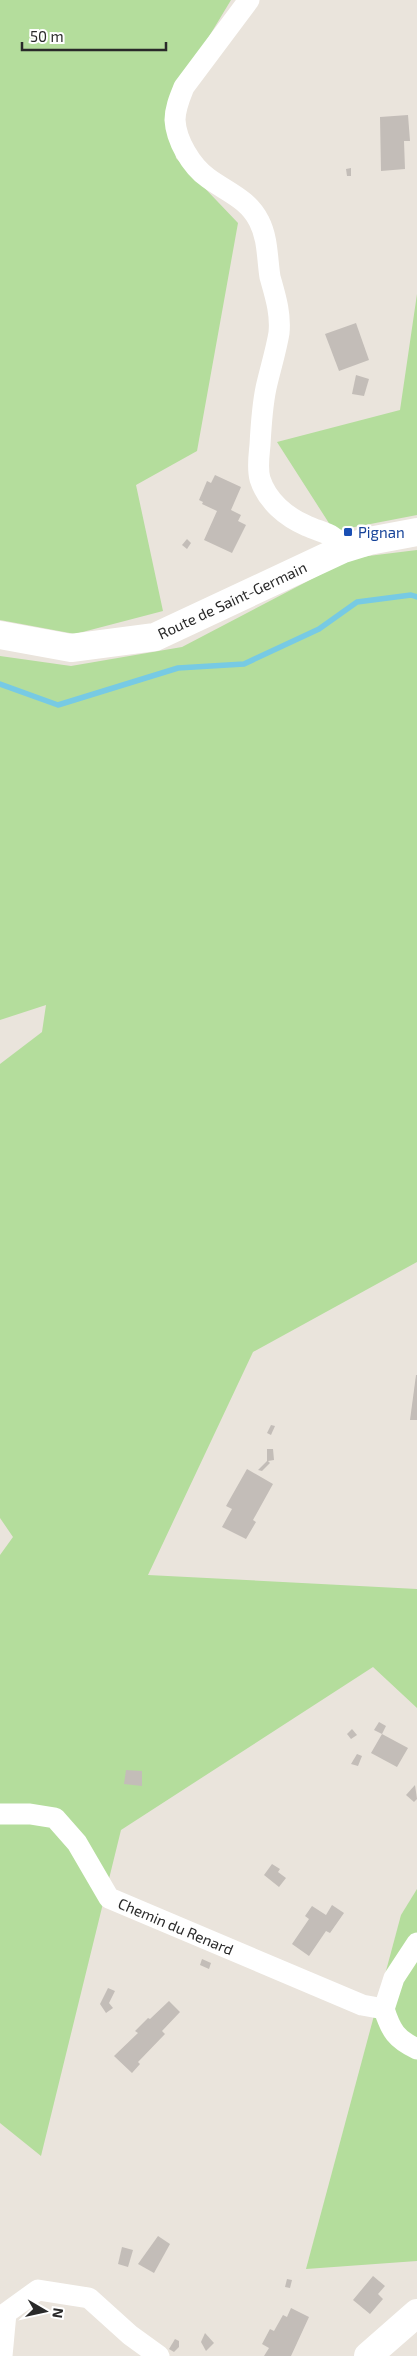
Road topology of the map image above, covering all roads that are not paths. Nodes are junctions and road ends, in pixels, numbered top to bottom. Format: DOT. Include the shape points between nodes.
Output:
graph roads {
  1 [pos="249,0"];
  2 [pos="417,532"];
  3 [pos="343,549"];
  4 [pos="0,635"];
  5 [pos="0,1814"];
  6 [pos="417,1943"];
  7 [pos="384,2009"];
  8 [pos="417,2049"];
  9 [pos="417,2313"];
  10 [pos="2,2356"];
  11 [pos="159,2356"];
  12 [pos="368,2356"];
  1 -- 3 [label="street" via="184,87 175,120 179,136 196,166 252,208 266,242 279,332 261,419 260,478 266,492 283,512 302,524 333,536"];
  2 -- 3 [label="street, Route de Saint-Germain"];
  3 -- 4 [label="street, Route de Saint-Germain" via="155,637 71,648"];
  5 -- 7 [label="street, Chemin du Renard" via="55,1818 77,1843 109,1898 362,2005"];
  6 -- 7 [label="street" via="394,1978"];
  7 -- 8 [label="street" via="390,2028 402,2042"];
  9 -- 12 [label="street"];
  10 -- 11 [label="street" via="6,2313 38,2290 90,2298 130,2335"];
}
